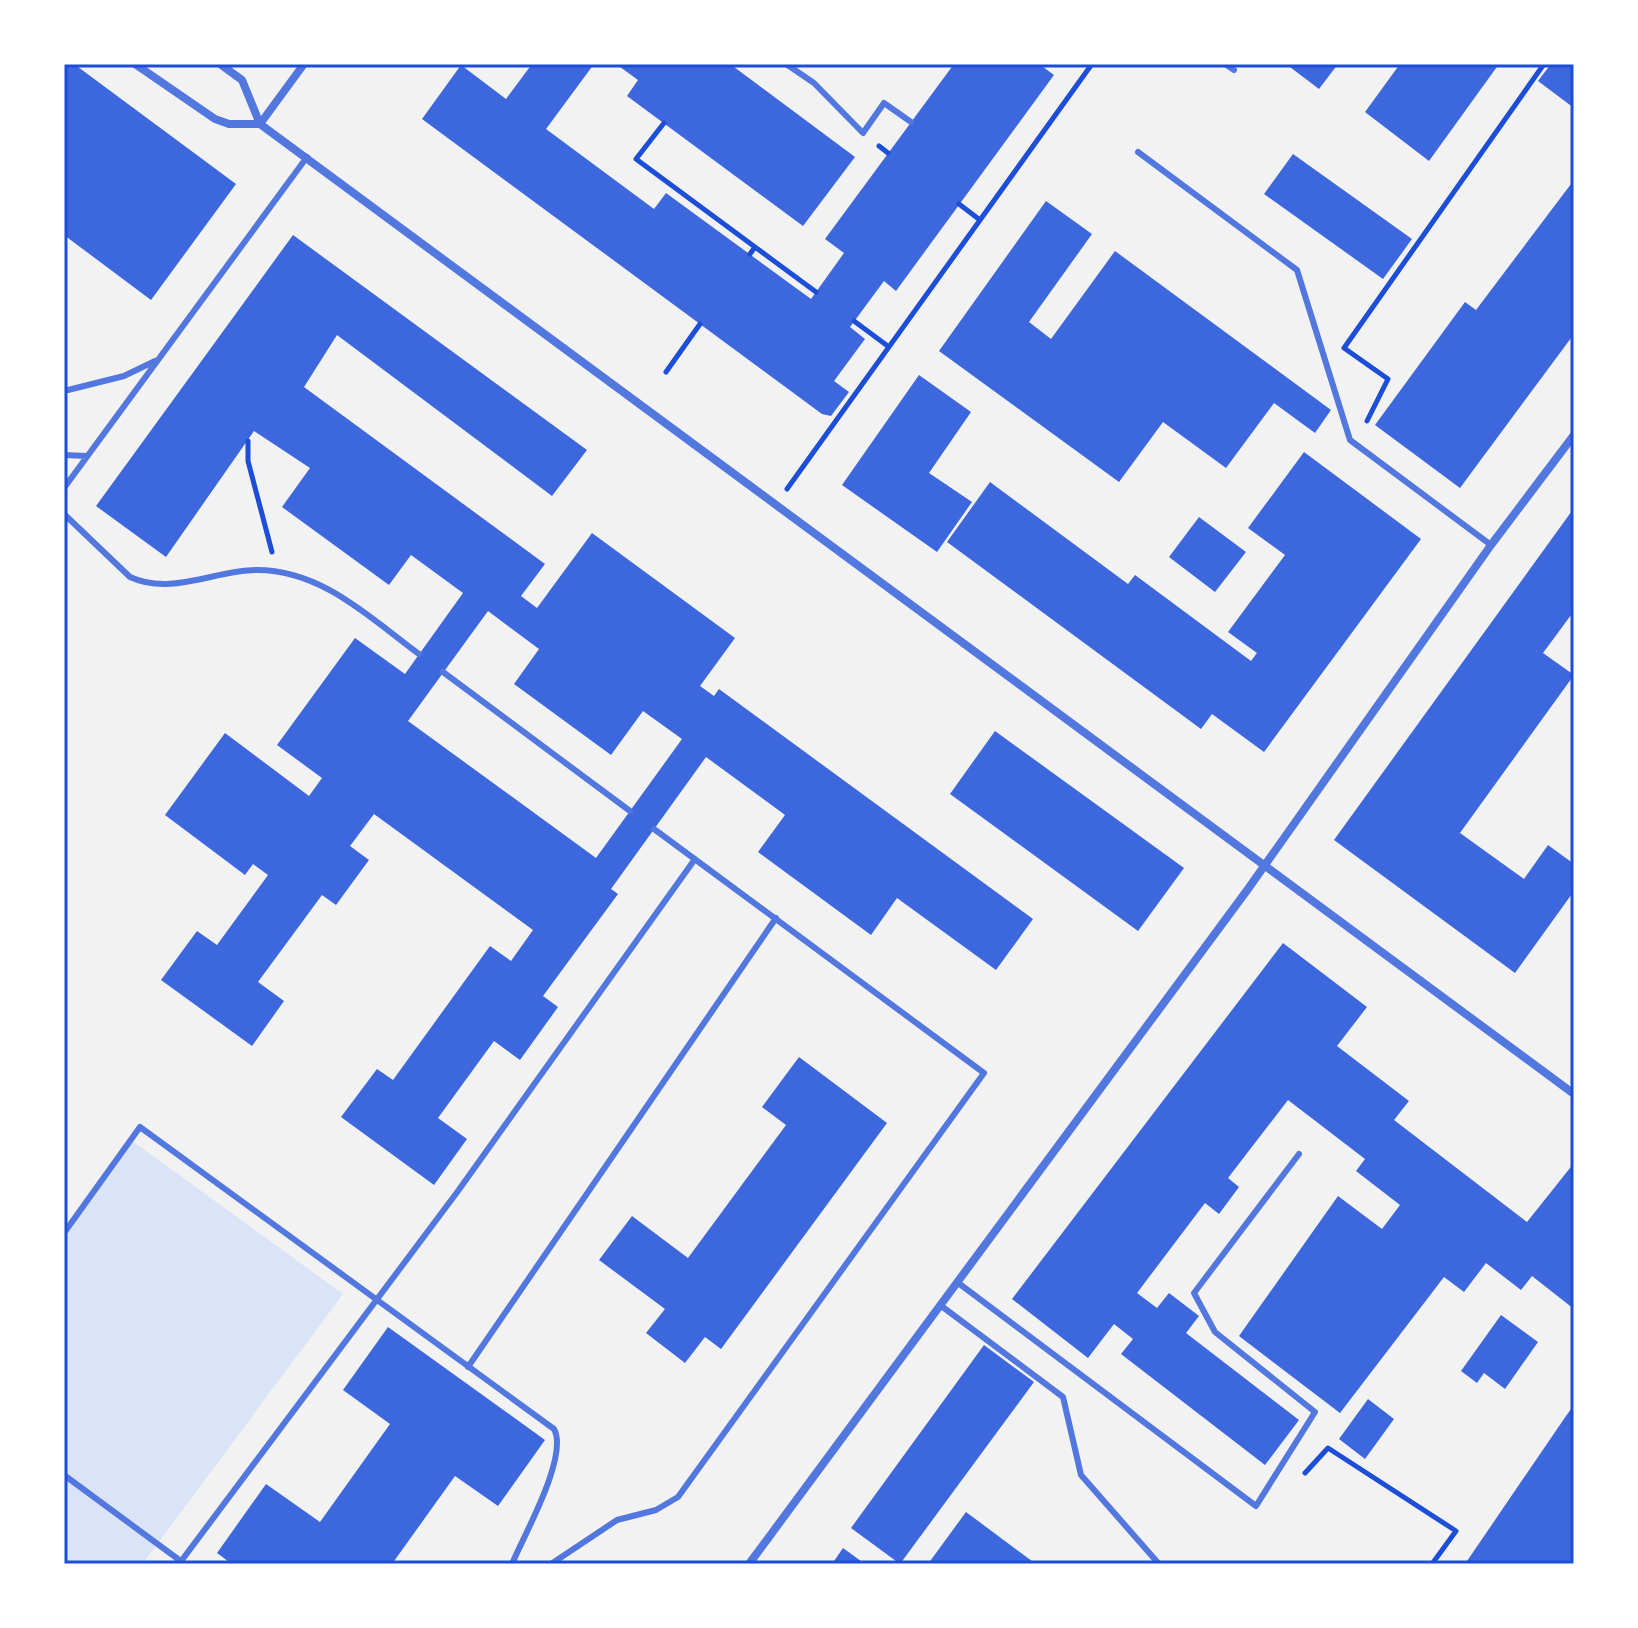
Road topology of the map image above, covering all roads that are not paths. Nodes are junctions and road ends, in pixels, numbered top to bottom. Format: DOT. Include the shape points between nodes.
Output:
graph roads {
  1 [pos="135,64"];
  2 [pos="220,64"];
  3 [pos="304,64"];
  4 [pos="786,64"];
  5 [pos="1225,64"];
  6 [pos="1234,70"];
  7 [pos="911,122"];
  8 [pos="260,124"];
  9 [pos="1138,152"];
  10 [pos="307,157"];
  11 [pos="158,359"];
  12 [pos="64,391"];
  13 [pos="1574,435"];
  14 [pos="64,455"];
  15 [pos="87,456"];
  16 [pos="64,488"];
  17 [pos="64,514"];
  18 [pos="1491,545"];
  19 [pos="419,654"];
  20 [pos="443,672"];
  21 [pos="630,811"];
  22 [pos="654,829"];
  23 [pos="695,859"];
  24 [pos="1264,866"];
  25 [pos="776,918"];
  26 [pos="1574,1094"];
  27 [pos="1299,1154"];
  28 [pos="64,1233"];
  29 [pos="957,1282"];
  30 [pos="377,1300"];
  31 [pos="940,1305"];
  32 [pos="468,1367"];
  33 [pos="64,1475"];
  34 [pos="182,1563"];
  35 [pos="487,1564"];
  36 [pos="511,1564"];
  37 [pos="551,1564"];
  38 [pos="749,1564"];
  39 [pos="1159,1564"];
  1 -- 8 [label="street" via="215,119"];
  2 -- 8 [label="street" via="242,80"];
  3 -- 8 [label="street"];
  4 -- 7 [label="lane" via="814,83 863,133 884,103"];
  5 -- 6 [label="lane"];
  8 -- 10 [label="street"];
  9 -- 18 [label="lane" via="1297,270 1350,440"];
  10 -- 11 [label="lane"];
  10 -- 24 [label="street"];
  11 -- 12 [label="lane" via="124,376"];
  11 -- 15 [label="lane"];
  13 -- 18 [label="street"];
  14 -- 15 [label="lane"];
  15 -- 16 [label="lane"];
  17 -- 19 [label="lane" via="130,577 142,582 255,570 290,574 329,589"];
  18 -- 24 [label="street"];
  20 -- 21 [label="lane"];
  22 -- 23 [label="lane"];
  23 -- 25 [label="lane"];
  23 -- 30 [label="lane"];
  24 -- 26 [label="street"];
  24 -- 29 [label="street"];
  25 -- 32 [label="lane"];
  25 -- 37 [label="lane" via="984,1073 678,1497 606,1526"];
  27 -- 29 [label="lane" via="1194,1293 1215,1332 1315,1412 1256,1506"];
  28 -- 30 [label="lane" via="140,1127"];
  29 -- 31 [label="street"];
  30 -- 32 [label="lane"];
  30 -- 34 [label="lane"];
  31 -- 38 [label="street"];
  31 -- 39 [label="lane" via="1063,1397 1081,1475"];
  32 -- 36 [label="lane" via="554,1429 558,1440 556,1459"];
  33 -- 34 [label="lane"];
  35 -- 36 [label="lane"];
}
